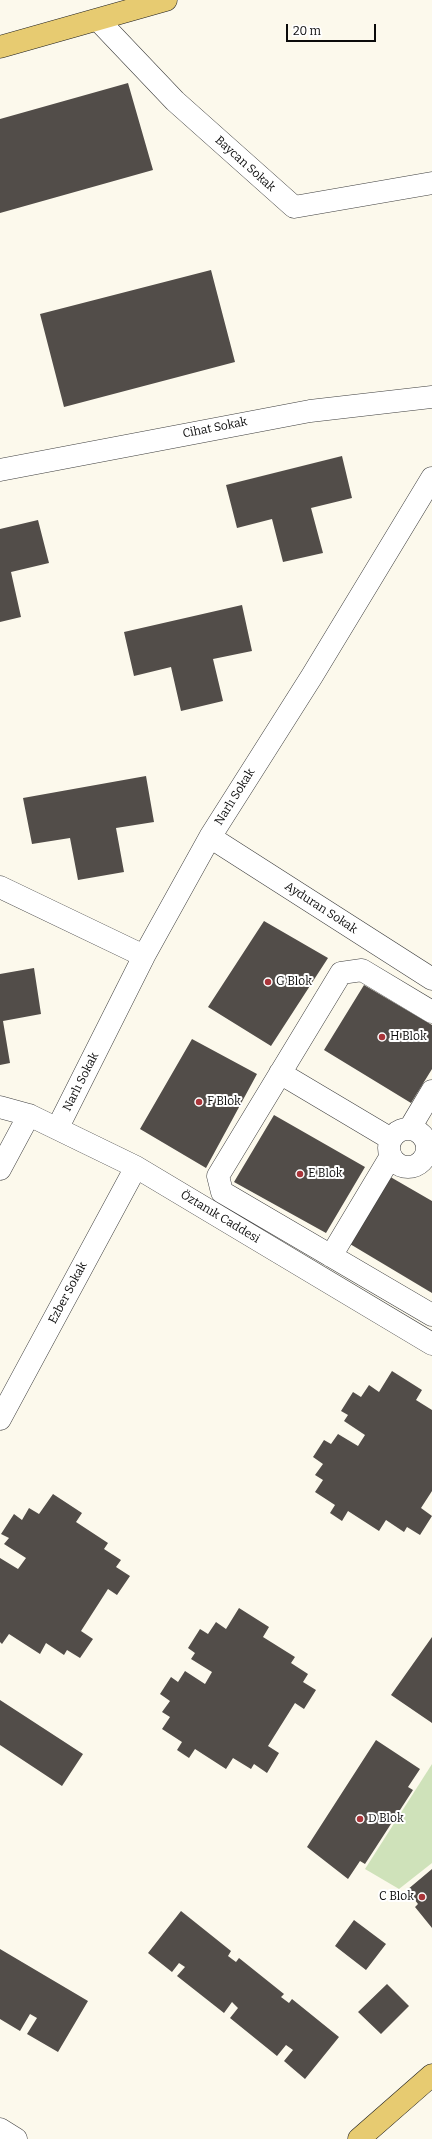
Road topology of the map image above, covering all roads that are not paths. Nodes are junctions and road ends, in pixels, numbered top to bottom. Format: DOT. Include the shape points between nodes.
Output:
graph roads {
  1 [pos="166,0"];
  2 [pos="98,20"];
  3 [pos="0,47"];
  4 [pos="432,183"];
  5 [pos="432,397"];
  6 [pos="0,470"];
  7 [pos="432,478"];
  8 [pos="210,837"];
  9 [pos="0,887"];
  10 [pos="144,956"];
  11 [pos="432,979"];
  12 [pos="432,1012"];
  13 [pos="280,1073"];
  14 [pos="432,1091"];
  15 [pos="0,1107"];
  16 [pos="29,1114"];
  17 [pos="58,1127"];
  18 [pos="410,1128"];
  19 [pos="391,1148"];
  20 [pos="428,1161"];
  21 [pos="136,1167"];
  22 [pos="0,1169"];
  23 [pos="331,1256"];
  24 [pos="432,1315"];
  25 [pos="432,1344"];
  26 [pos="0,1419"];
  27 [pos="432,2075"];
  28 [pos="0,2129"];
  29 [pos="16,2139"];
  30 [pos="359,2139"];
  1 -- 2 [label="main road"];
  2 -- 3 [label="main road"];
  2 -- 4 [label="street, Baycan Sokak" via="175,101 294,207"];
  5 -- 6 [label="street, Cihat Sokak" via="281,416"];
  7 -- 8 [label="street, Narlı Sokak" via="312,676"];
  8 -- 10 [label="street, Narlı Sokak"];
  8 -- 11 [label="street, Ayduran Sokak"];
  9 -- 10 [label="street"];
  10 -- 17 [label="street, Narlı Sokak"];
  12 -- 13 [label="street" via="362,970 341,973"];
  13 -- 19 [label="street"];
  13 -- 23 [label="street" via="218,1176 222,1192"];
  14 -- 18 [label="street"];
  15 -- 16 [label="street, Öztanık Caddesi"];
  16 -- 17 [label="street, Öztanık Caddesi"];
  16 -- 22 [label="street"];
  17 -- 21 [label="street, Öztanık Caddesi"];
  18 -- 19 [label="street" via="397,1132"];
  18 -- 20 [label="street" via="422,1134 425,1139"];
  19 -- 20 [label="street" via="397,1164 408,1167"];
  19 -- 23 [label="street"];
  21 -- 25 [label="street, Öztanık Caddesi"];
  21 -- 26 [label="street, Ezber Sokak"];
  23 -- 24 [label="street"];
  27 -- 30 [label="main road"];
  28 -- 29 [label="street"];
}
